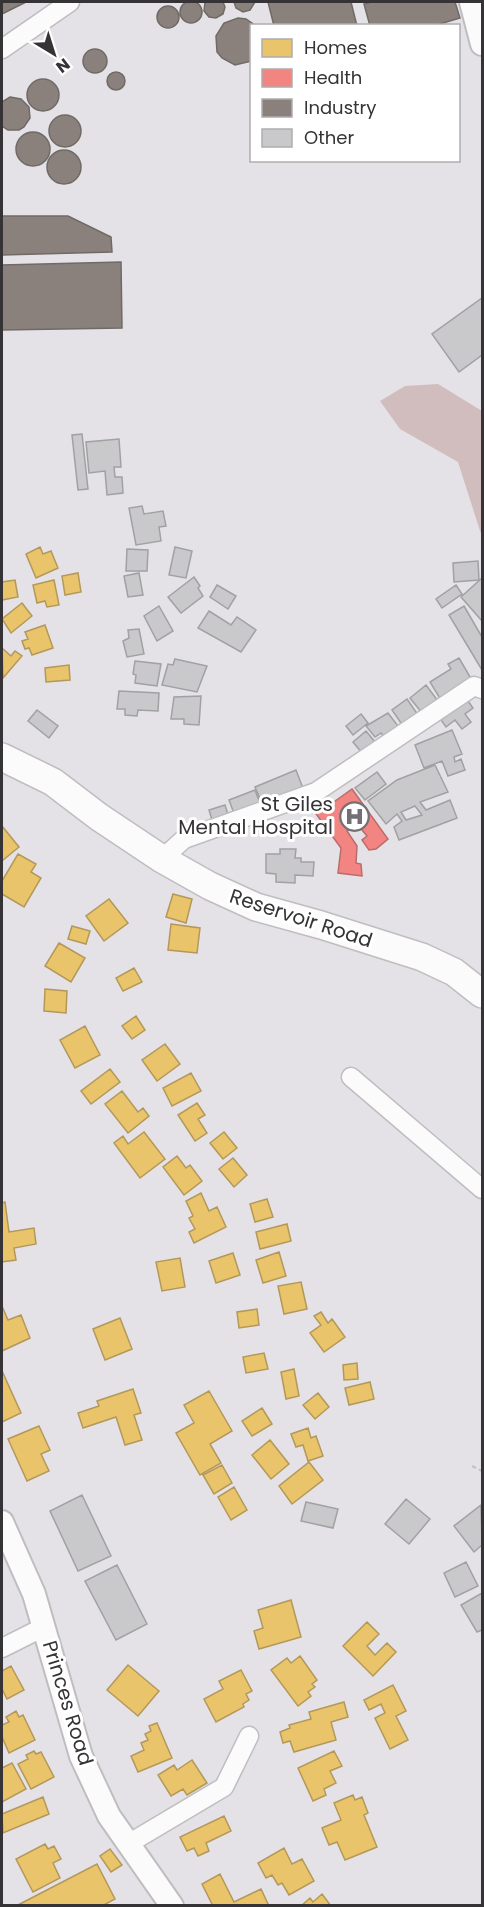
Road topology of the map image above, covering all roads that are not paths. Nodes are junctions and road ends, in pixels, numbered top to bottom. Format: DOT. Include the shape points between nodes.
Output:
graph roads {
  1 [pos="70,2"];
  2 [pos="471,2"];
  3 [pos="483,44"];
  4 [pos="2,49"];
  5 [pos="483,689"];
  6 [pos="2,757"];
  7 [pos="162,859"];
  8 [pos="483,994"];
  9 [pos="351,1077"];
  10 [pos="483,1190"];
  11 [pos="2,1522"];
  12 [pos="44,1627"];
  13 [pos="2,1648"];
  14 [pos="249,1736"];
  15 [pos="128,1844"];
  16 [pos="172,1905"];
  1 -- 4 [label="street"];
  2 -- 3 [label="main road"];
  5 -- 7 [label="street" via="474,686 315,792 184,839"];
  6 -- 7 [label="highway, Reservoir Road" via="53,782"];
  7 -- 8 [label="highway, Reservoir Road" via="256,907 422,957 454,972"];
  9 -- 10 [label="street"];
  11 -- 12 [label="main road, Princes Road"];
  12 -- 13 [label="street"];
  12 -- 15 [label="main road, Princes Road" via="81,1756"];
  14 -- 15 [label="street" via="225,1787"];
  15 -- 16 [label="main road, Princes Road"];
}
